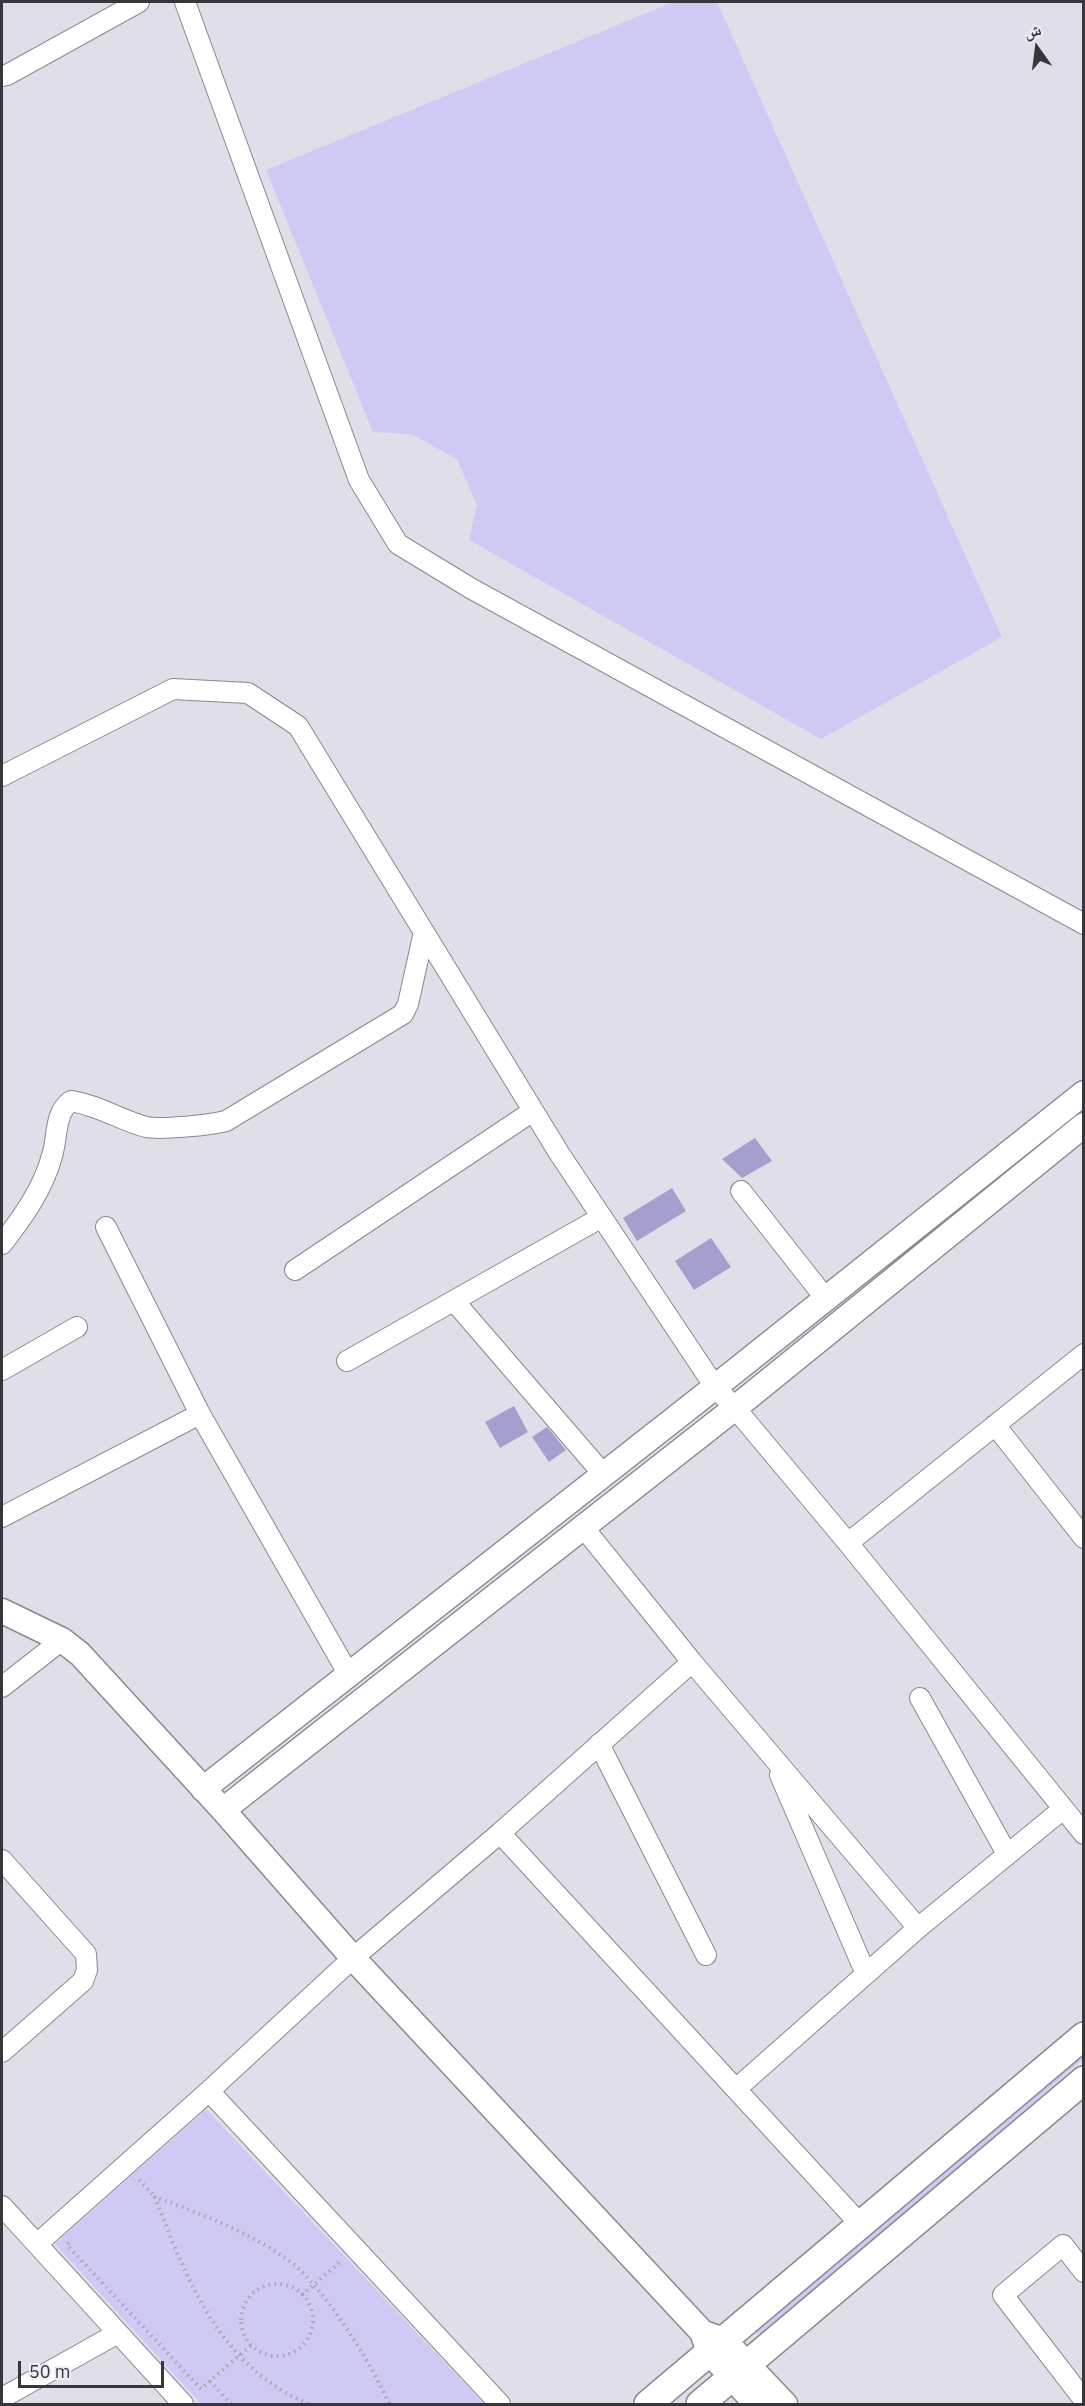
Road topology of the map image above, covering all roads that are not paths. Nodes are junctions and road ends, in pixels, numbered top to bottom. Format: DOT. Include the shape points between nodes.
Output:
graph roads {
  1 [pos="139,2"];
  2 [pos="185,2"];
  3 [pos="2,76"];
  4 [pos="2,776"];
  5 [pos="1083,924"];
  6 [pos="424,932"];
  7 [pos="1083,1093"];
  8 [pos="533,1111"];
  9 [pos="1080,1134"];
  10 [pos="741,1191"];
  11 [pos="602,1217"];
  12 [pos="106,1227"];
  13 [pos="2,1244"];
  14 [pos="295,1270"];
  15 [pos="826,1299"];
  16 [pos="454,1301"];
  17 [pos="77,1327"];
  18 [pos="1083,1354"];
  19 [pos="347,1361"];
  20 [pos="2,1370"];
  21 [pos="715,1387"];
  22 [pos="735,1408"];
  23 [pos="200,1414"];
  24 [pos="995,1425"];
  25 [pos="604,1475"];
  26 [pos="2,1517"];
  27 [pos="583,1527"];
  28 [pos="1083,1538"];
  29 [pos="848,1543"];
  30 [pos="2,1611"];
  31 [pos="62,1640"];
  32 [pos="692,1662"];
  33 [pos="349,1675"];
  34 [pos="2,1687"];
  35 [pos="920,1698"];
  36 [pos="599,1744"];
  37 [pos="772,1756"];
  38 [pos="203,1790"];
  39 [pos="1063,1809"];
  40 [pos="223,1810"];
  41 [pos="500,1833"];
  42 [pos="1083,1834"];
  43 [pos="1007,1854"];
  44 [pos="2,1860"];
  45 [pos="918,1928"];
  46 [pos="706,1955"];
  47 [pos="353,1958"];
  48 [pos="866,1974"];
  49 [pos="1083,2036"];
  50 [pos="2,2052"];
  51 [pos="1083,2080"];
  52 [pos="736,2089"];
  53 [pos="209,2091"];
  54 [pos="2,2206"];
  55 [pos="861,2225"];
  56 [pos="37,2244"];
  57 [pos="1083,2272"];
  58 [pos="118,2333"];
  59 [pos="712,2341"];
  60 [pos="740,2371"];
  61 [pos="2,2398"];
  62 [pos="1083,2400"];
  63 [pos="183,2404"];
  64 [pos="500,2404"];
  65 [pos="648,2404"];
  66 [pos="700,2404"];
  67 [pos="756,2404"];
  68 [pos="785,2404"];
  1 -- 3 [label="street"];
  2 -- 5 [label="street" via="359,480 398,544 472,589"];
  4 -- 6 [label="street" via="173,689 248,693 298,726"];
  6 -- 8 [label="street"];
  6 -- 13 [label="street" via="403,1014 226,1121 148,1127 91,1104 71,1101 64,1106 52,1158 31,1206"];
  7 -- 15 [label="street"];
  8 -- 11 [label="street"];
  8 -- 14 [label="street"];
  9 -- 22 [label="street"];
  10 -- 15 [label="street"];
  11 -- 16 [label="street"];
  11 -- 21 [label="street"];
  12 -- 23 [label="street"];
  15 -- 21 [label="street"];
  16 -- 19 [label="street"];
  16 -- 25 [label="street"];
  17 -- 20 [label="street"];
  18 -- 24 [label="street"];
  21 -- 22 [label="street"];
  21 -- 25 [label="street"];
  22 -- 27 [label="street"];
  22 -- 29 [label="street"];
  23 -- 26 [label="street"];
  23 -- 33 [label="street"];
  24 -- 28 [label="street"];
  24 -- 29 [label="street"];
  25 -- 33 [label="street"];
  27 -- 32 [label="street"];
  27 -- 40 [label="street"];
  29 -- 39 [label="street"];
  30 -- 31 [label="street"];
  31 -- 34 [label="street"];
  31 -- 38 [label="street" via="80,1654"];
  32 -- 36 [label="street"];
  32 -- 37 [label="street"];
  33 -- 38 [label="street"];
  35 -- 43 [label="street"];
  36 -- 41 [label="street"];
  36 -- 46 [label="street"];
  37 -- 45 [label="street"];
  37 -- 48 [label="street"];
  38 -- 40 [label="street"];
  39 -- 42 [label="street"];
  39 -- 43 [label="street"];
  40 -- 47 [label="street"];
  41 -- 47 [label="street"];
  41 -- 52 [label="street"];
  43 -- 45 [label="street"];
  44 -- 50 [label="street" via="86,1954 87,1970 83,1981"];
  45 -- 48 [label="street"];
  47 -- 53 [label="street"];
  47 -- 59 [label="street"];
  48 -- 52 [label="street"];
  49 -- 55 [label="main road"];
  51 -- 60 [label="main road"];
  52 -- 55 [label="street"];
  53 -- 56 [label="street"];
  53 -- 64 [label="street"];
  54 -- 56 [label="street"];
  55 -- 59 [label="main road"];
  56 -- 58 [label="street"];
  57 -- 62 [label="street" via="1063,2245 1003,2295"];
  58 -- 61 [label="street"];
  58 -- 63 [label="street"];
  59 -- 60 [label="street"];
  59 -- 65 [label="main road"];
  60 -- 66 [label="main road"];
  60 -- 67 [label="street"];
  60 -- 68 [label="street"];
}
